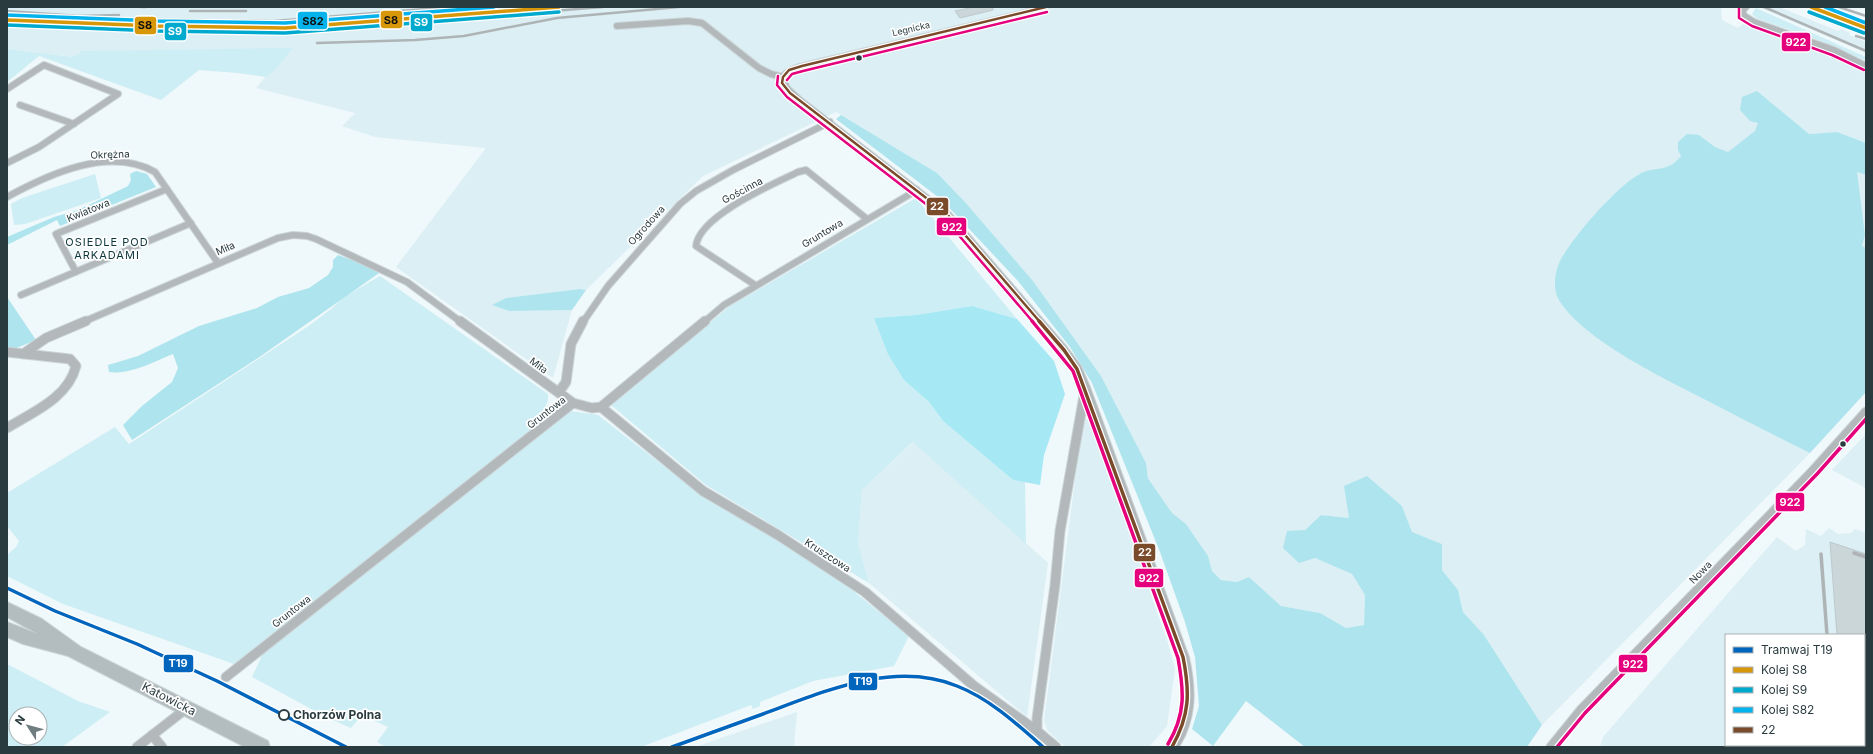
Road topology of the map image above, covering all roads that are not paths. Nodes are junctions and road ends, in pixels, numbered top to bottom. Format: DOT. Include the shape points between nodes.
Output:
graph roads {
  1 [pos="1046,7"];
  2 [pos="1746,7"];
  3 [pos="617,26"];
  4 [pos="1866,66"];
  5 [pos="783,77"];
  6 [pos="7,89"];
  7 [pos="20,105"];
  8 [pos="830,122"];
  9 [pos="74,124"];
  10 [pos="7,163"];
  11 [pos="167,189"];
  12 [pos="917,190"];
  13 [pos="7,197"];
  14 [pos="867,219"];
  15 [pos="191,223"];
  16 [pos="218,263"];
  17 [pos="76,272"];
  18 [pos="755,285"];
  19 [pos="21,295"];
  20 [pos="7,352"];
  21 [pos="23,354"];
  22 [pos="1086,387"];
  23 [pos="559,392"];
  24 [pos="573,403"];
  25 [pos="602,407"];
  26 [pos="1866,412"];
  27 [pos="7,428"];
  28 [pos="7,609"];
  29 [pos="7,629"];
  30 [pos="75,652"];
  31 [pos="226,677"];
  32 [pos="187,708"];
  33 [pos="1037,731"];
  34 [pos="152,735"];
  35 [pos="137,747"];
  36 [pos="162,747"];
  37 [pos="262,747"];
  38 [pos="1056,747"];
  39 [pos="1172,747"];
  40 [pos="1551,747"];
  1 -- 5 [label="street, Legnicka" via="802,66 789,70"];
  2 -- 4 [label="street" via="1743,14 1754,22 1834,50"];
  3 -- 5 [label="street" via="696,22 708,27 764,71"];
  5 -- 8 [label="street" via="782,83 786,89"];
  6 -- 9 [label="street" via="44,65 118,94"];
  7 -- 9 [label="street"];
  8 -- 12 [label="street"];
  8 -- 23 [label="street, Ogrodowa" via="714,180 680,204 608,286 578,328 571,344 566,382"];
  9 -- 10 [label="street" via="39,148"];
  11 -- 13 [label="street, Okrężna" via="155,172 148,168 129,162 112,162 62,170 39,179"];
  11 -- 15 [label="street, Okrężna"];
  11 -- 17 [label="street, Kwiatowa" via="56,234"];
  12 -- 14 [label="street, Gruntowa"];
  12 -- 22 [label="street" via="947,214 1064,350"];
  14 -- 18 [label="street, Gruntowa"];
  14 -- 18 [label="street, Gościnna" via="806,170 728,207 696,241 696,246"];
  15 -- 16 [label="street, Okrężna"];
  15 -- 17 [label="street"];
  16 -- 21 [label="street, Miła" via="46,338"];
  16 -- 23 [label="street, Miła" via="278,238 293,235 312,238 407,282"];
  17 -- 19 [label="street"];
  18 -- 25 [label="street, Gruntowa" via="719,308"];
  20 -- 21 [label="street"];
  21 -- 27 [label="street" via="70,359 74,362 75,371 62,392"];
  22 -- 33 [label="street" via="1060,531"];
  22 -- 39 [label="street" via="1183,657 1189,681 1189,704 1184,724"];
  23 -- 24 [label="street"];
  24 -- 25 [label="street, Gruntowa" via="592,408"];
  24 -- 31 [label="street, Gruntowa"];
  25 -- 33 [label="street, Kruszcowa" via="703,491 778,535 865,592 974,686"];
  26 -- 40 [label="street, Nowa" via="1586,705"];
  28 -- 30 [label="main road, Katowicka" via="37,624"];
  29 -- 30 [label="main road, Katowicka" via="23,637"];
  30 -- 32 [label="main road, Katowicka"];
  32 -- 34 [label="street"];
  32 -- 37 [label="main road, Katowicka"];
  33 -- 38 [label="street, Kruszcowa"];
  34 -- 35 [label="street"];
  34 -- 36 [label="street"];
}
